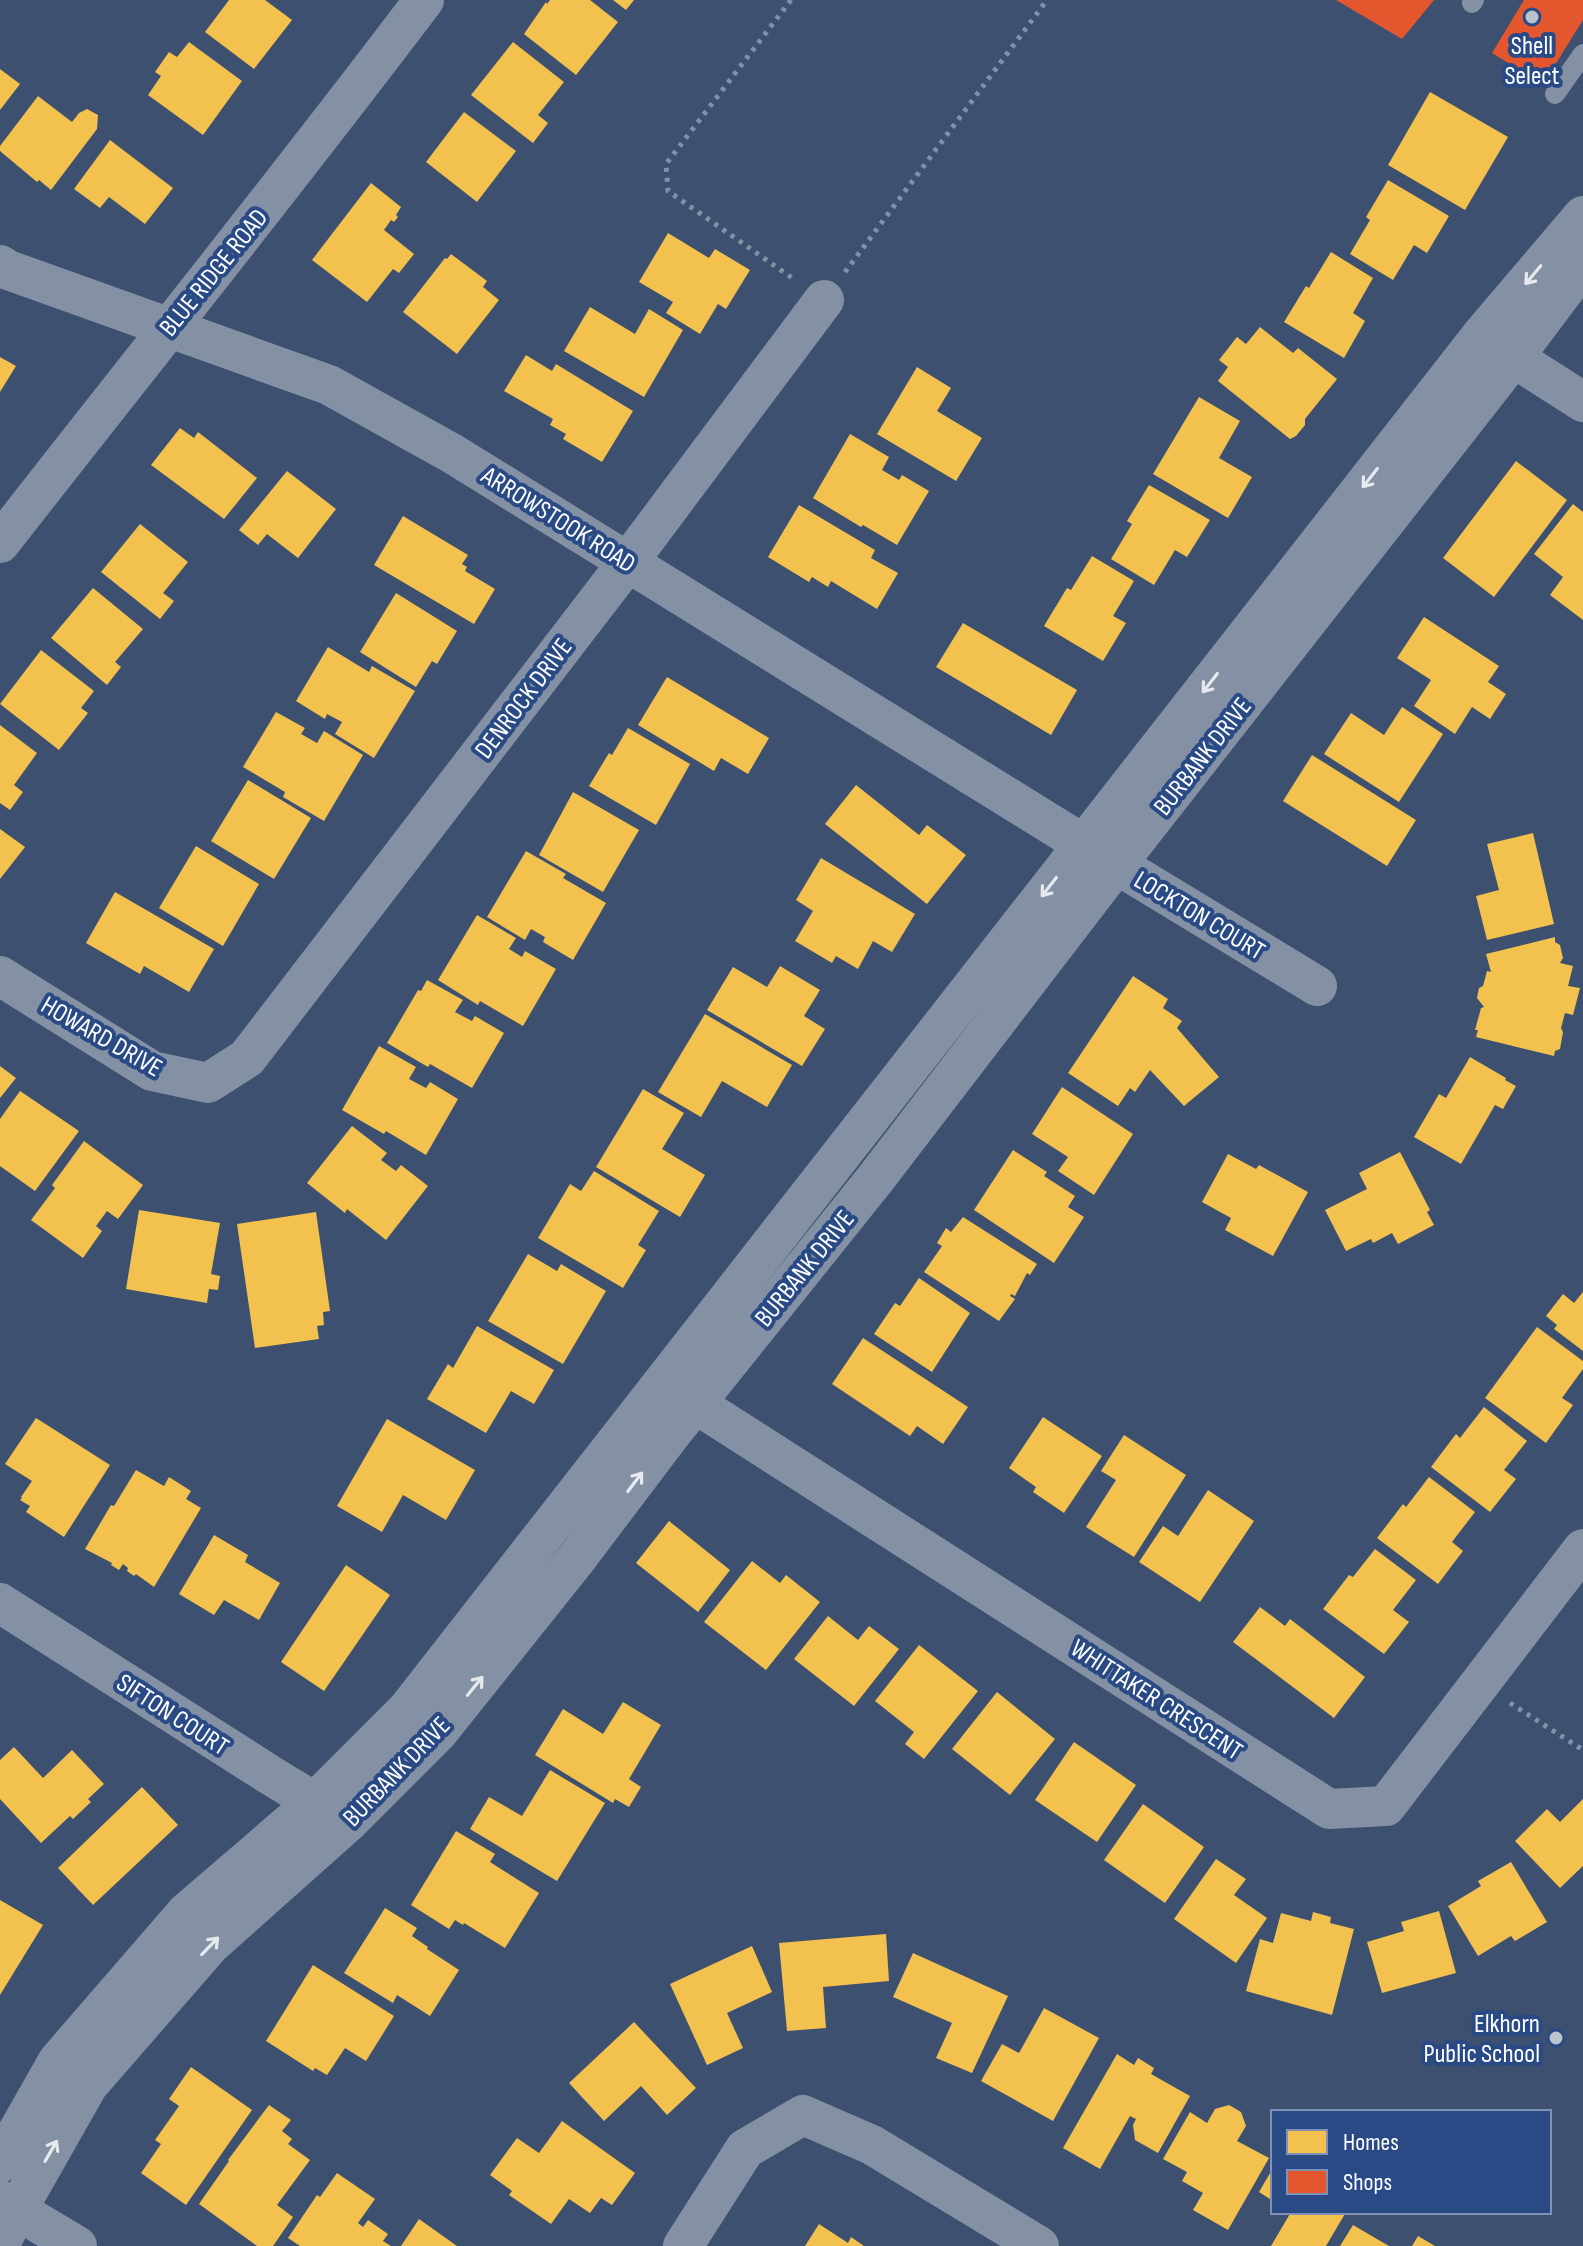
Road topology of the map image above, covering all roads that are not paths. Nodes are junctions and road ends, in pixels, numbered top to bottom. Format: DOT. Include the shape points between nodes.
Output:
graph roads {
  1 [pos="424,0"];
  2 [pos="1583,54"];
  3 [pos="1555,94"];
  4 [pos="1583,216"];
  5 [pos="0,265"];
  6 [pos="1583,265"];
  7 [pos="824,300"];
  8 [pos="168,326"];
  9 [pos="1498,347"];
  10 [pos="1583,402"];
  11 [pos="0,543"];
  12 [pos="628,562"];
  13 [pos="1083,844"];
  14 [pos="1116,865"];
  15 [pos="0,976"];
  16 [pos="1317,986"];
  17 [pos="208,1083"];
  18 [pos="680,1394"];
  19 [pos="1583,1549"];
  20 [pos="0,1603"];
  21 [pos="331,1812"];
  22 [pos="0,2163"];
  23 [pos="6,2218"];
  24 [pos="77,2246"];
  25 [pos="683,2246"];
  26 [pos="1039,2246"];
  1 -- 8 [label="street, BLUE RIDGE ROAD"];
  2 -- 3 [label="lane"];
  4 -- 9 [label="street, BURBANK DRIVE, one-way"];
  5 -- 8 [label="street, ARROWSTOOK ROAD"];
  6 -- 9 [label="street, BURBANK DRIVE"];
  7 -- 12 [label="street, DENROCK DRIVE"];
  8 -- 11 [label="street, BLUE RIDGE ROAD"];
  8 -- 12 [label="street, ARROWSTOOK ROAD" via="329,385"];
  9 -- 10 [label="street"];
  9 -- 13 [label="street, BURBANK DRIVE, one-way"];
  9 -- 14 [label="street, BURBANK DRIVE"];
  12 -- 13 [label="street, ARROWSTOOK ROAD"];
  12 -- 17 [label="street, DENROCK DRIVE" via="247,1058"];
  13 -- 14 [label="street, LOCKTON COURT"];
  13 -- 18 [label="street, BURBANK DRIVE, one-way"];
  14 -- 16 [label="street, LOCKTON COURT"];
  14 -- 18 [label="street, BURBANK DRIVE" via="876,1178"];
  15 -- 17 [label="street, HOWARD DRIVE" via="152,1071"];
  18 -- 19 [label="street, WHITTAKER CRESCENT" via="1329,1809 1386,1806"];
  18 -- 21 [label="street, BURBANK DRIVE" via="577,1558 438,1732"];
  20 -- 21 [label="street, SIFTON COURT"];
  21 -- 22 [label="street, BURBANK DRIVE" via="186,1913 58,2061"];
  23 -- 21 [label="street, BURBANK DRIVE, one-way" via="88,2085"];
  23 -- 24 [label="street"];
  25 -- 26 [label="street" via="745,2149 803,2115 872,2145"];
}
